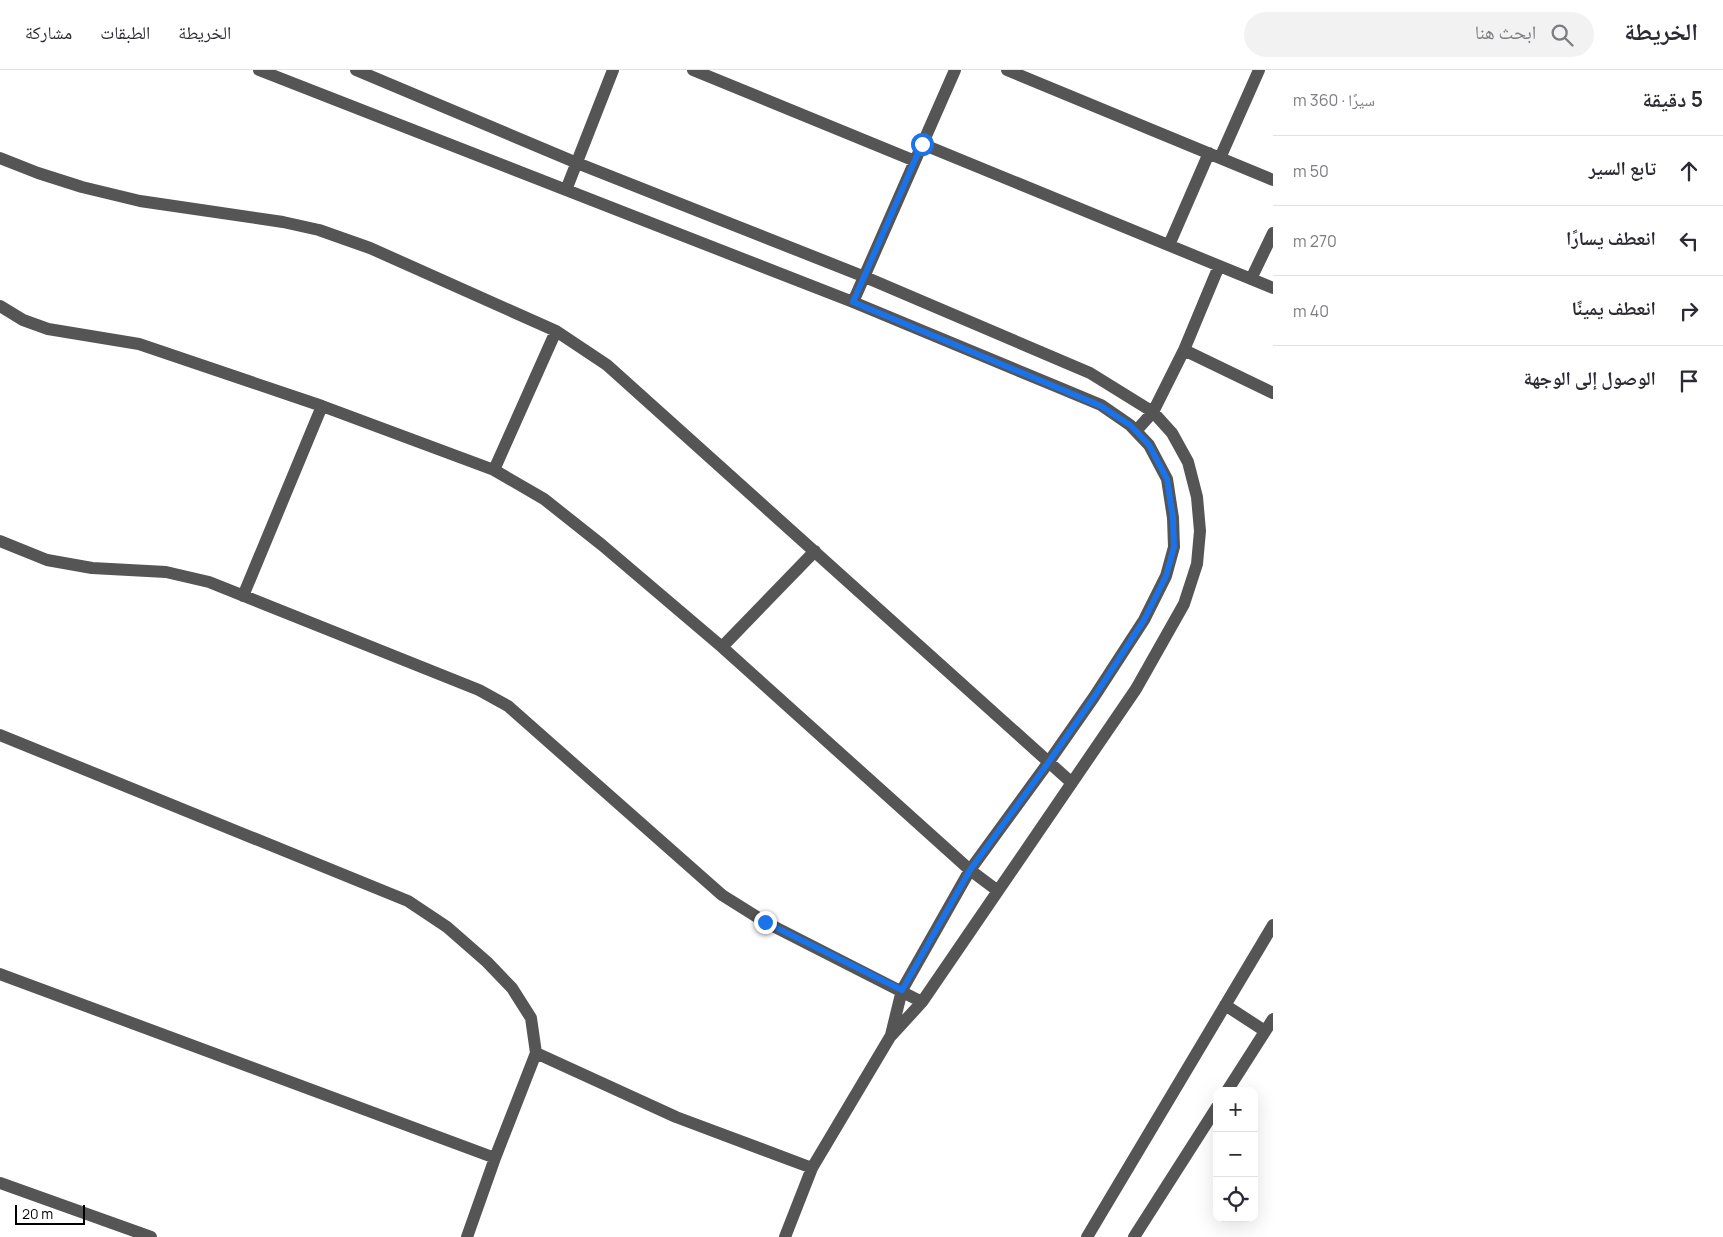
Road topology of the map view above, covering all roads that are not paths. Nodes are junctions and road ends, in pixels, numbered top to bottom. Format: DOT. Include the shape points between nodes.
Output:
graph roads {
  1 [pos="259,70"];
  2 [pos="356,70"];
  3 [pos="613,70"];
  4 [pos="693,70"];
  5 [pos="955,70"];
  6 [pos="1007,70"];
  7 [pos="1259,70"];
  8 [pos="922,144"];
  9 [pos="1214,156"];
  10 [pos="0,158"];
  11 [pos="915,161"];
  12 [pos="578,163"];
  13 [pos="1273,180"];
  14 [pos="566,190"];
  15 [pos="1273,233"];
  16 [pos="1168,245"];
  17 [pos="1219,266"];
  18 [pos="865,276"];
  19 [pos="1251,279"];
  20 [pos="1273,288"];
  21 [pos="853,302"];
  22 [pos="0,306"];
  23 [pos="556,331"];
  24 [pos="1184,350"];
  25 [pos="1273,393"];
  26 [pos="322,406"];
  27 [pos="1153,412"];
  28 [pos="1136,431"];
  29 [pos="494,470"];
  30 [pos="0,541"];
  31 [pos="815,551"];
  32 [pos="243,596"];
  33 [pos="722,647"];
  34 [pos="0,735"];
  35 [pos="1048,763"];
  36 [pos="1072,783"];
  37 [pos="970,870"];
  38 [pos="998,891"];
  39 [pos="1273,924"];
  40 [pos="0,974"];
  41 [pos="902,990"];
  42 [pos="922,1002"];
  43 [pos="1225,1005"];
  44 [pos="1273,1019"];
  45 [pos="1265,1032"];
  46 [pos="890,1037"];
  47 [pos="536,1053"];
  48 [pos="1230,1087"];
  49 [pos="1213,1113"];
  50 [pos="495,1158"];
  51 [pos="812,1168"];
  52 [pos="0,1183"];
  53 [pos="151,1237"];
  54 [pos="467,1237"];
  55 [pos="785,1237"];
  56 [pos="1087,1237"];
  57 [pos="1134,1237"];
  1 -- 14 [label="street"];
  2 -- 12 [label="street"];
  3 -- 12 [label="street"];
  4 -- 11 [label="street"];
  5 -- 8 [label="street"];
  6 -- 9 [label="street"];
  7 -- 9 [label="street"];
  8 -- 11 [label="street"];
  8 -- 16 [label="street"];
  9 -- 13 [label="street"];
  9 -- 16 [label="street"];
  10 -- 23 [label="street" via="38,173 140,201 319,230 370,248"];
  11 -- 18 [label="street"];
  12 -- 14 [label="street"];
  12 -- 18 [label="street"];
  14 -- 21 [label="street"];
  15 -- 19 [label="street"];
  16 -- 17 [label="street"];
  17 -- 19 [label="street"];
  17 -- 24 [label="street"];
  18 -- 21 [label="street"];
  18 -- 27 [label="street" via="1090,373"];
  19 -- 20 [label="street"];
  21 -- 28 [label="street" via="1101,406"];
  22 -- 26 [label="street" via="23,320 48,329 139,344"];
  23 -- 29 [label="street"];
  23 -- 31 [label="street" via="607,365"];
  24 -- 25 [label="street"];
  24 -- 27 [label="street"];
  26 -- 29 [label="street"];
  26 -- 32 [label="street"];
  27 -- 28 [label="street"];
  27 -- 36 [label="street" via="1172,433 1188,462 1197,496 1197,564 1184,604 1141,680"];
  28 -- 35 [label="street" via="1149,445 1167,479 1174,547 1166,576 1144,620"];
  29 -- 33 [label="street" via="544,499"];
  30 -- 32 [label="street" via="47,560 92,568 166,572 209,582"];
  31 -- 33 [label="street"];
  31 -- 35 [label="street"];
  32 -- 41 [label="street" via="479,690 508,706 722,895 765,922"];
  33 -- 37 [label="street"];
  34 -- 47 [label="street" via="408,901 447,927 512,988 531,1018"];
  35 -- 36 [label="street"];
  35 -- 37 [label="street"];
  36 -- 38 [label="street"];
  37 -- 38 [label="street"];
  37 -- 41 [label="street"];
  38 -- 42 [label="street"];
  39 -- 43 [label="street"];
  40 -- 50 [label="street"];
  41 -- 42 [label="street"];
  41 -- 46 [label="street"];
  42 -- 46 [label="street"];
  43 -- 45 [label="street"];
  43 -- 56 [label="street"];
  44 -- 45 [label="street"];
  45 -- 48 [label="street"];
  46 -- 51 [label="street"];
  47 -- 50 [label="street"];
  47 -- 51 [label="street" via="676,1117"];
  49 -- 57 [label="street"];
  50 -- 54 [label="street"];
  51 -- 55 [label="street"];
  52 -- 53 [label="street"];
}
